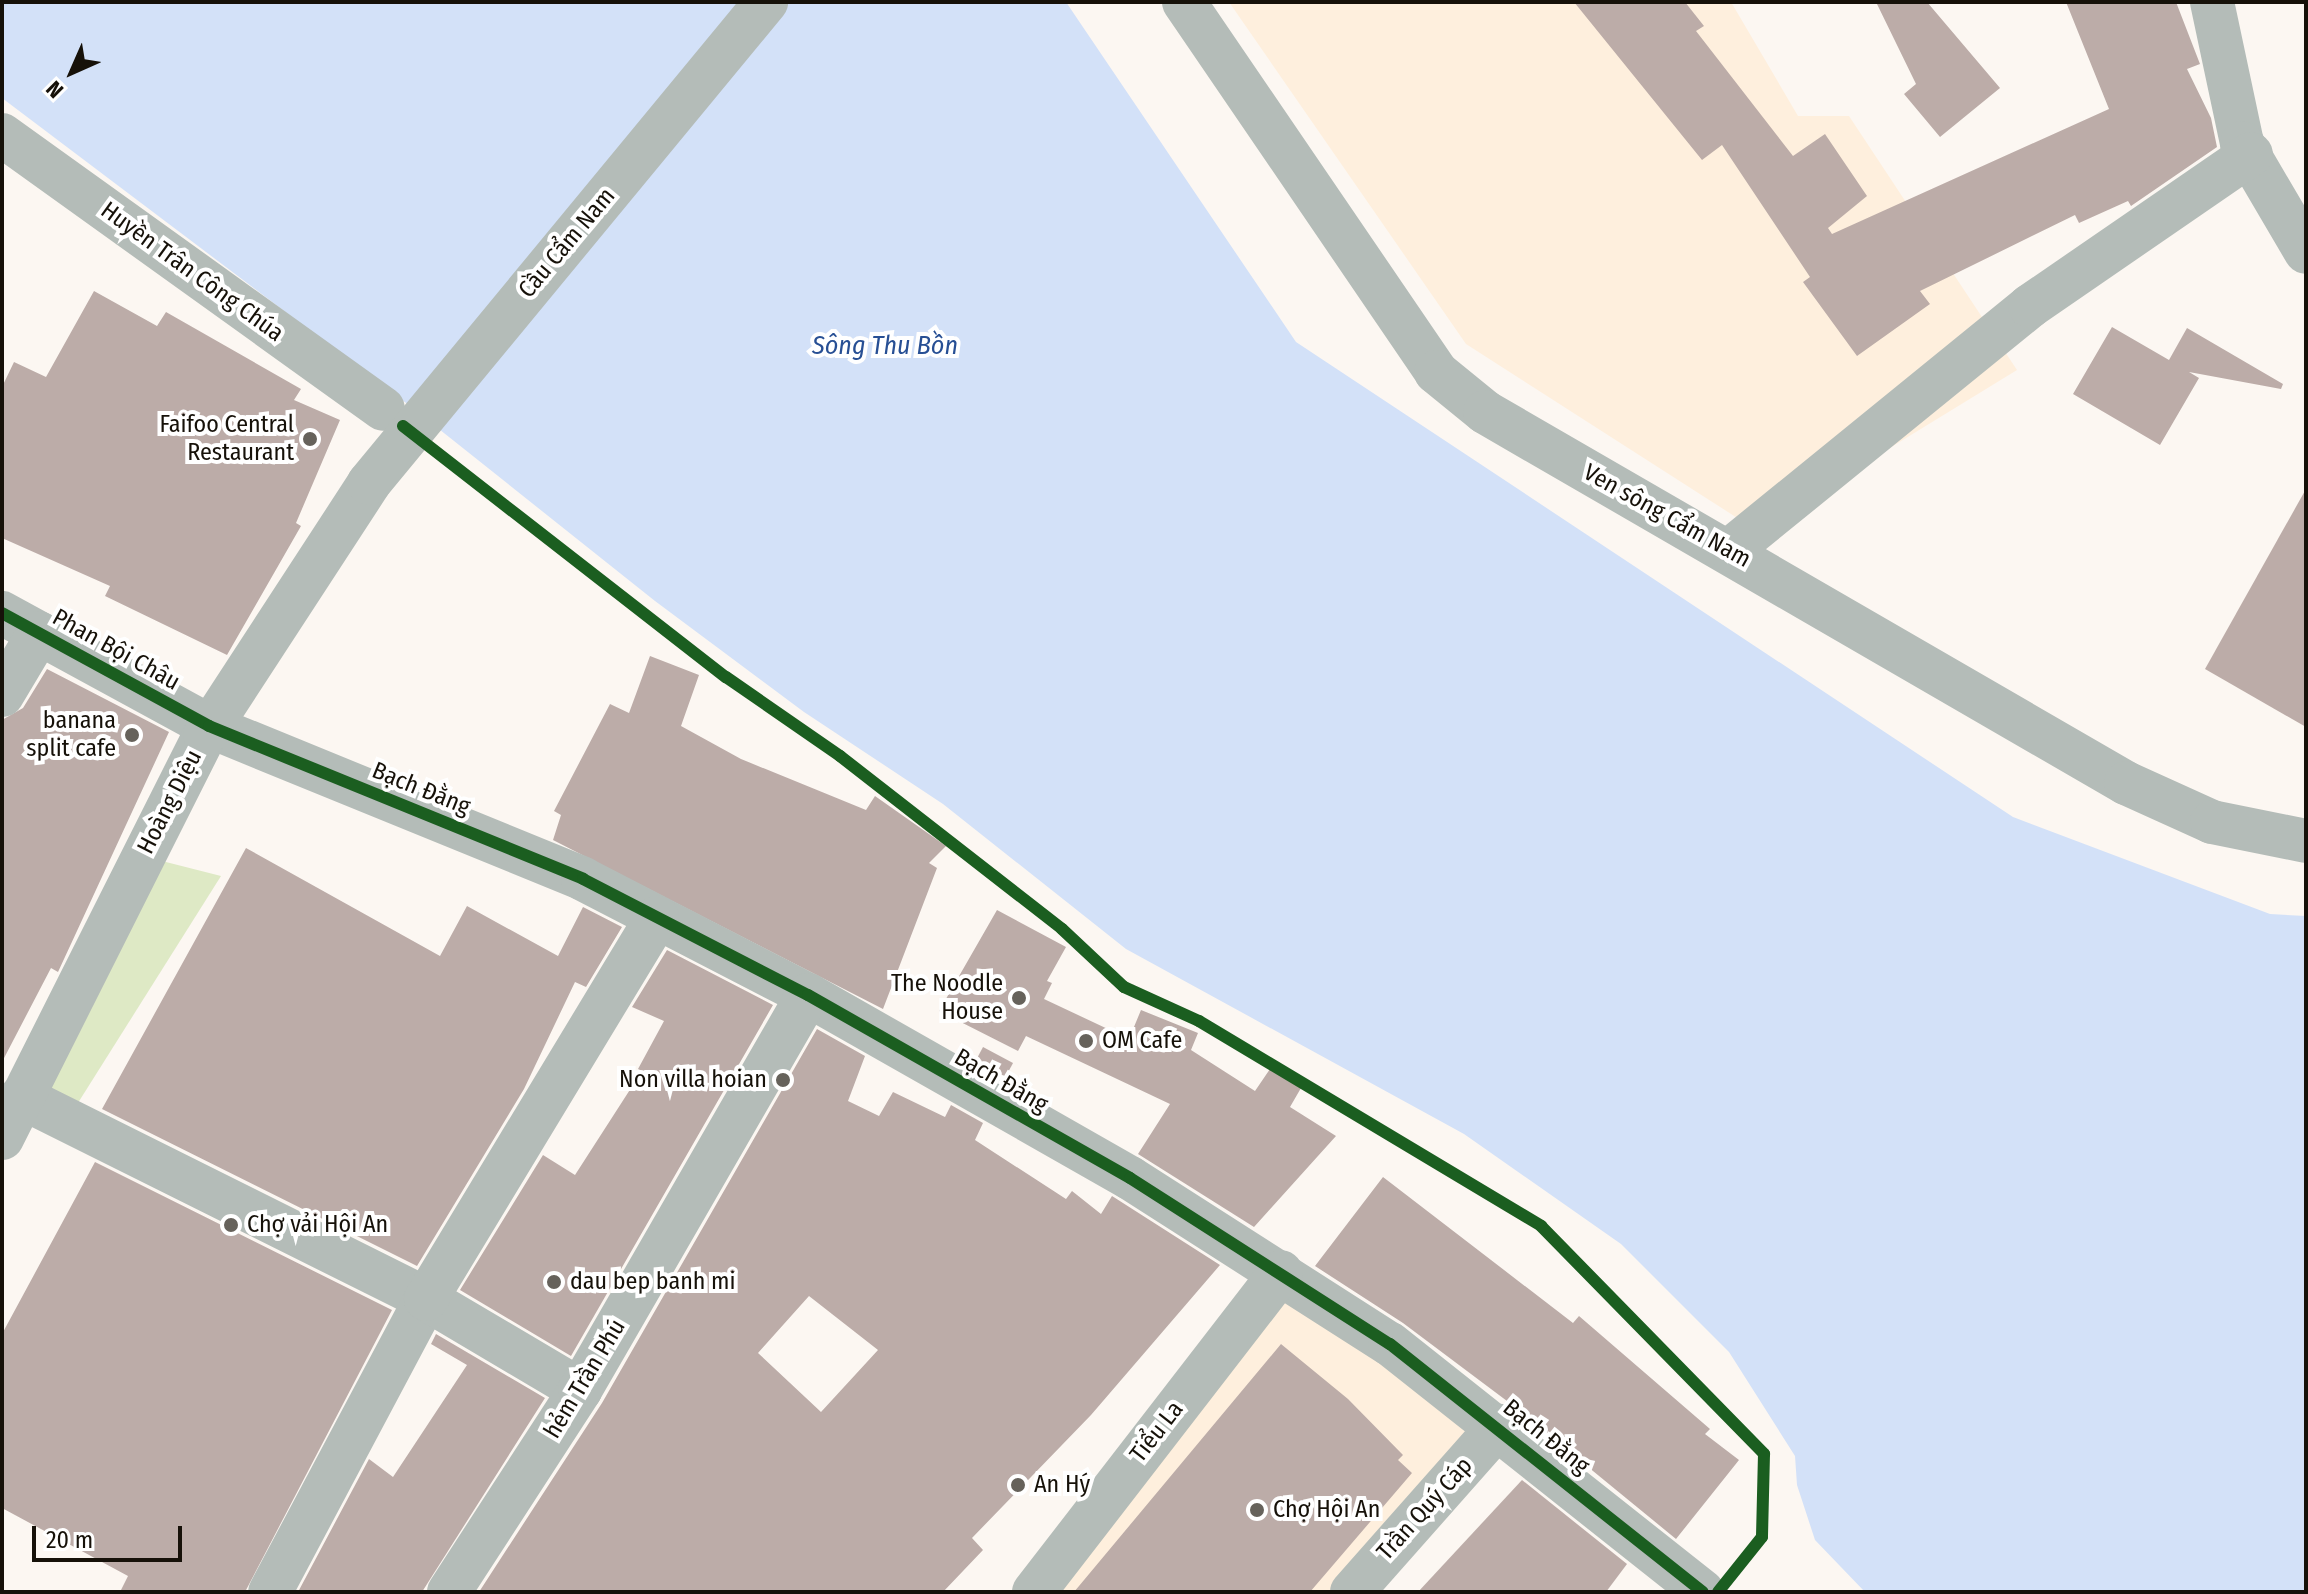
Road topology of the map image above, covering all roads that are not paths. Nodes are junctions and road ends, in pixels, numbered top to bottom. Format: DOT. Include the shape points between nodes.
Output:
graph roads {
  1 [pos="766,2"];
  2 [pos="1184,2"];
  3 [pos="2212,2"];
  4 [pos="2,135"];
  5 [pos="2251,154"];
  6 [pos="2306,252"];
  7 [pos="383,409"];
  8 [pos="369,483"];
  9 [pos="1730,550"];
  10 [pos="21,623"];
  11 [pos="2,695"];
  12 [pos="209,726"];
  13 [pos="2306,841"];
  14 [pos="657,918"];
  15 [pos="808,995"];
  16 [pos="21,1097"];
  17 [pos="2,1138"];
  18 [pos="1281,1272"];
  19 [pos="426,1299"];
  20 [pos="580,1390"];
  21 [pos="1499,1426"];
  22 [pos="270,1592"];
  23 [pos="449,1592"];
  24 [pos="1034,1592"];
  25 [pos="1352,1592"];
  26 [pos="1703,1592"];
  1 -- 8 [label="street, Cầu Cẩm Nam"];
  2 -- 9 [label="street, Ven sông Cẩm Nam" via="1436,372 1485,412 1538,445"];
  3 -- 5 [label="street" via="2242,143"];
  4 -- 7 [label="street, Huyền Trân Công Chúa"];
  5 -- 6 [label="street"];
  5 -- 9 [label="street" via="2030,306"];
  8 -- 12 [label="street, Hoàng Diệu"];
  9 -- 13 [label="street, Ven sông Cẩm Nam" via="2126,783 2212,822"];
  10 -- 11 [label="street"];
  10 -- 12 [label="street, Phan Bội Châu"];
  12 -- 14 [label="street, Bạch Đằng" via="583,879"];
  12 -- 16 [label="street, Hoàng Diệu"];
  14 -- 15 [label="street, Bạch Đằng"];
  14 -- 19 [label="street"];
  15 -- 18 [label="street, Bạch Đằng" via="1130,1178"];
  15 -- 20 [label="street, hẻm Trần Phú"];
  16 -- 17 [label="street, Hoàng Diệu"];
  16 -- 19 [label="street"];
  18 -- 21 [label="street, Bạch Đằng" via="1390,1344"];
  18 -- 24 [label="street, Tiểu La"];
  19 -- 20 [label="street"];
  19 -- 22 [label="street"];
  20 -- 23 [label="street, hẻm Trần Phú"];
  21 -- 25 [label="street, Trần Quý Cáp"];
  21 -- 26 [label="street, Bạch Đằng"];
}
